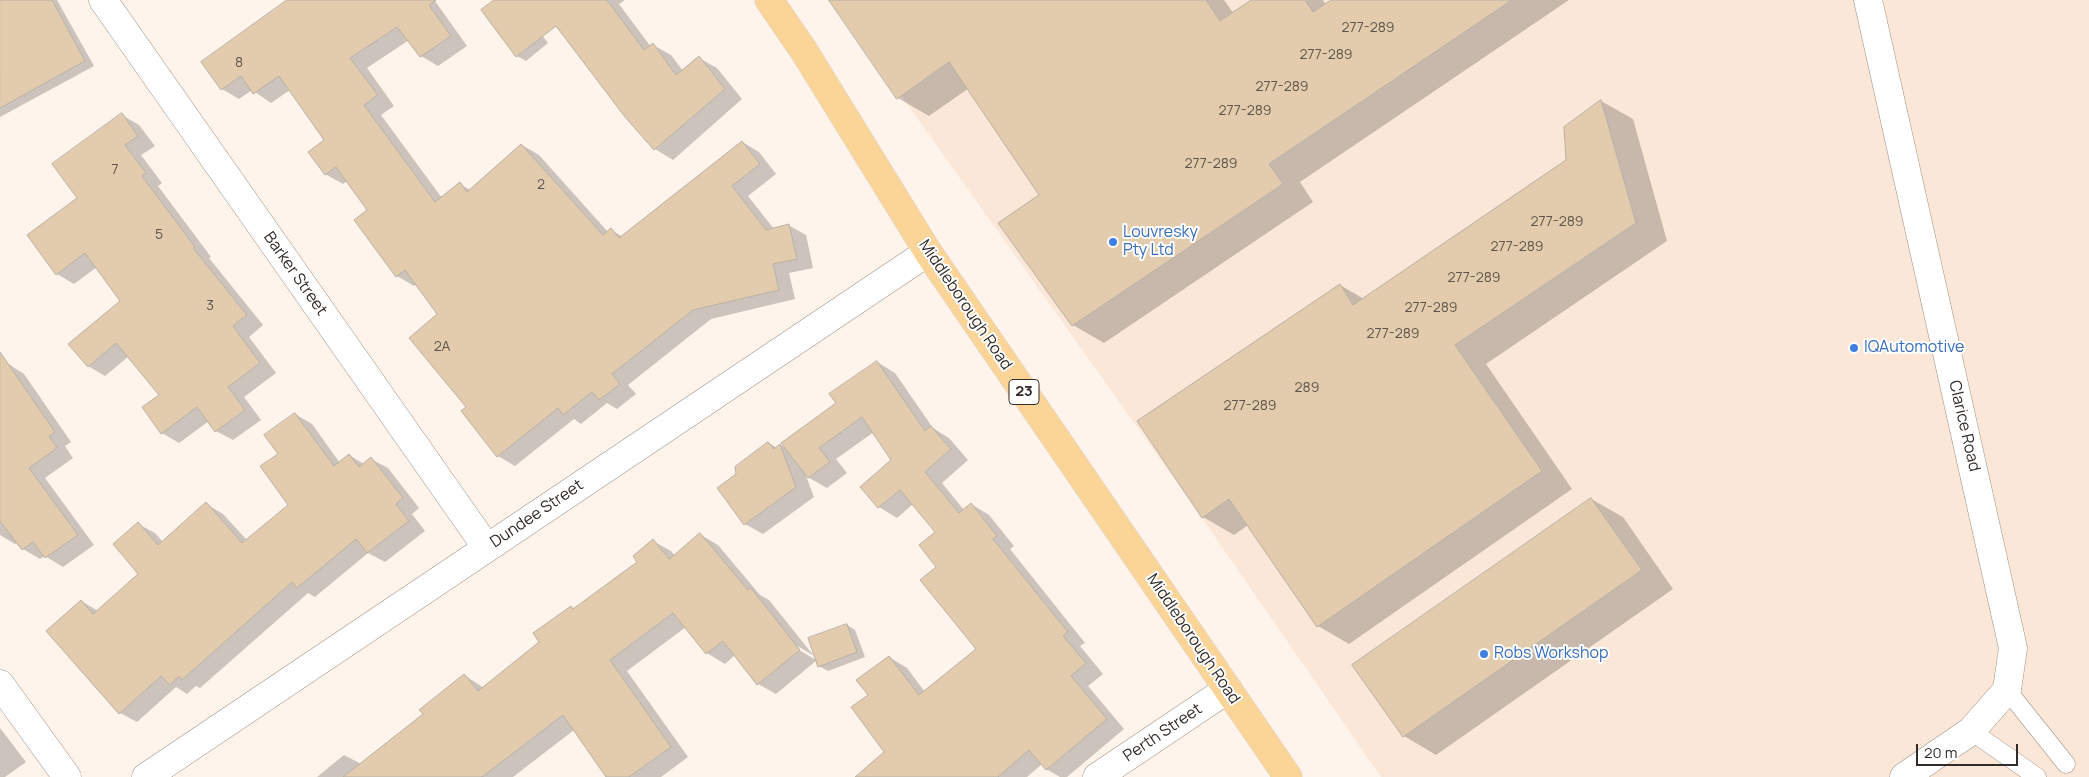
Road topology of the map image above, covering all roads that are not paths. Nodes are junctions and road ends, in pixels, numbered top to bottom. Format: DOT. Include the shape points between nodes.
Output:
graph roads {
  1 [pos="103,0"];
  2 [pos="769,0"];
  3 [pos="1868,0"];
  4 [pos="928,252"];
  5 [pos="487,548"];
  6 [pos="0,684"];
  7 [pos="1228,689"];
  8 [pos="2007,690"];
  9 [pos="1971,731"];
  10 [pos="2066,764"];
  11 [pos="67,777"];
  12 [pos="146,777"];
  13 [pos="1098,777"];
  14 [pos="1288,777"];
  15 [pos="1904,777"];
  16 [pos="2037,777"];
  1 -- 5 [label="street, Barker Street"];
  2 -- 4 [label="main road, Middleborough Road / 23"];
  3 -- 8 [label="street, Clarice Road" via="2013,648"];
  4 -- 5 [label="street, Dundee Street"];
  4 -- 7 [label="main road, Middleborough Road / 23"];
  5 -- 12 [label="street, Dundee Street"];
  6 -- 11 [label="street"];
  7 -- 13 [label="street, Perth Street"];
  7 -- 14 [label="main road, Middleborough Road / 23"];
  8 -- 9 [label="street"];
  8 -- 10 [label="lane"];
  9 -- 15 [label="street"];
  9 -- 16 [label="lane"];
}
